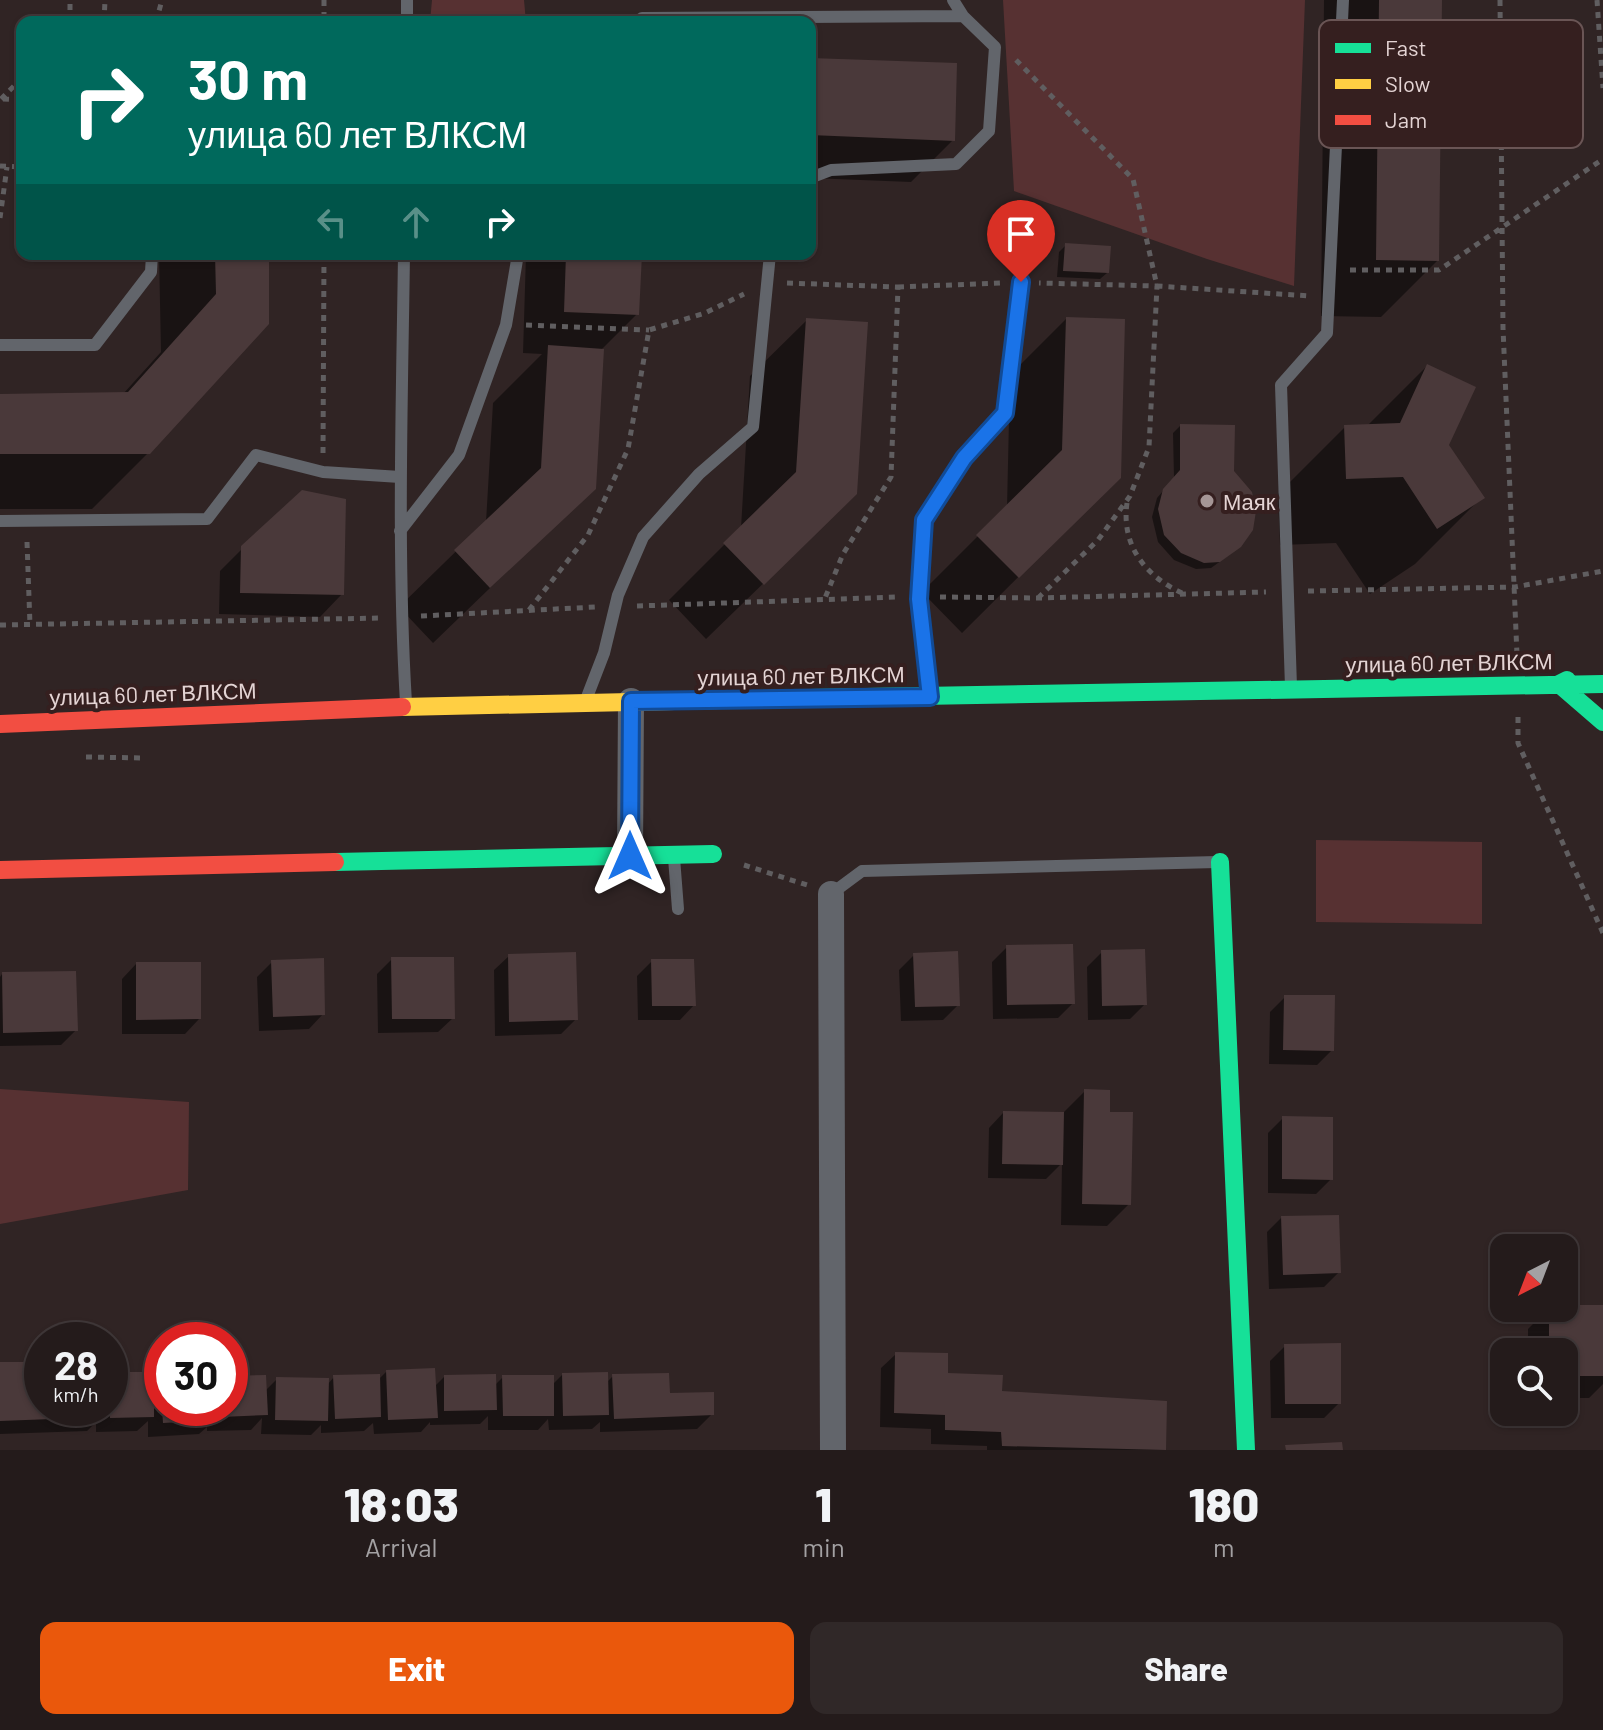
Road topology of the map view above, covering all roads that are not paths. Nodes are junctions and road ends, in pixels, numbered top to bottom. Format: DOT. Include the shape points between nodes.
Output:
graph roads {
  1 [pos="953,0"];
  2 [pos="1343,0"];
  3 [pos="963,16"];
  4 [pos="816,17"];
  5 [pos="1342,20"];
  6 [pos="1336,148"];
  7 [pos="816,176"];
  8 [pos="152,260"];
  9 [pos="404,260"];
  10 [pos="517,260"];
  11 [pos="770,260"];
  12 [pos="1021,282"];
  13 [pos="0,345"];
  14 [pos="400,477"];
  15 [pos="0,521"];
  16 [pos="400,531"];
  17 [pos="1595,667"];
  18 [pos="1559,684"];
  19 [pos="1603,684"];
  20 [pos="1291,690"];
  21 [pos="930,697"];
  22 [pos="631,701"];
  23 [pos="584,704"];
  24 [pos="406,707"];
  25 [pos="1603,722"];
  26 [pos="0,724"];
  27 [pos="713,854"];
  28 [pos="673,855"];
  29 [pos="630,856"];
  30 [pos="1220,862"];
  31 [pos="0,870"];
  32 [pos="831,894"];
  33 [pos="678,909"];
  34 [pos="833,1450"];
  35 [pos="1246,1450"];
  1 -- 3 [label="lane"];
  2 -- 5 [label="lane"];
  3 -- 4 [label="lane"];
  3 -- 7 [label="lane" via="995,47 989,131 956,164 831,170"];
  6 -- 20 [label="lane" via="1327,333 1281,385"];
  8 -- 13 [label="lane" via="151,272 95,345"];
  9 -- 14 [label="lane"];
  10 -- 16 [label="lane" via="506,325 459,455"];
  11 -- 23 [label="lane" via="753,427 699,474 643,537"];
  12 -- 21 [label="lane" via="1005,413 964,458 924,520 919,597"];
  14 -- 15 [label="lane" via="323,472 256,455 207,519"];
  14 -- 16 [label="lane"];
  16 -- 24 [label="lane"];
  17 -- 18 [label="street"];
  18 -- 19 [label="street, улица 60 лет ВЛКСМ"];
  18 -- 20 [label="street, улица 60 лет ВЛКСМ"];
  18 -- 25 [label="street"];
  20 -- 21 [label="street, улица 60 лет ВЛКСМ"];
  21 -- 22 [label="street, улица 60 лет ВЛКСМ"];
  22 -- 23 [label="street, улица 60 лет ВЛКСМ"];
  22 -- 29 [label="street"];
  23 -- 24 [label="street, улица 60 лет ВЛКСМ"];
  24 -- 26 [label="street, улица 60 лет ВЛКСМ"];
  27 -- 28 [label="street"];
  28 -- 29 [label="street"];
  28 -- 33 [label="lane"];
  29 -- 31 [label="street"];
  30 -- 32 [label="lane" via="862,871"];
  30 -- 35 [label="street"];
  32 -- 34 [label="street"];
}
